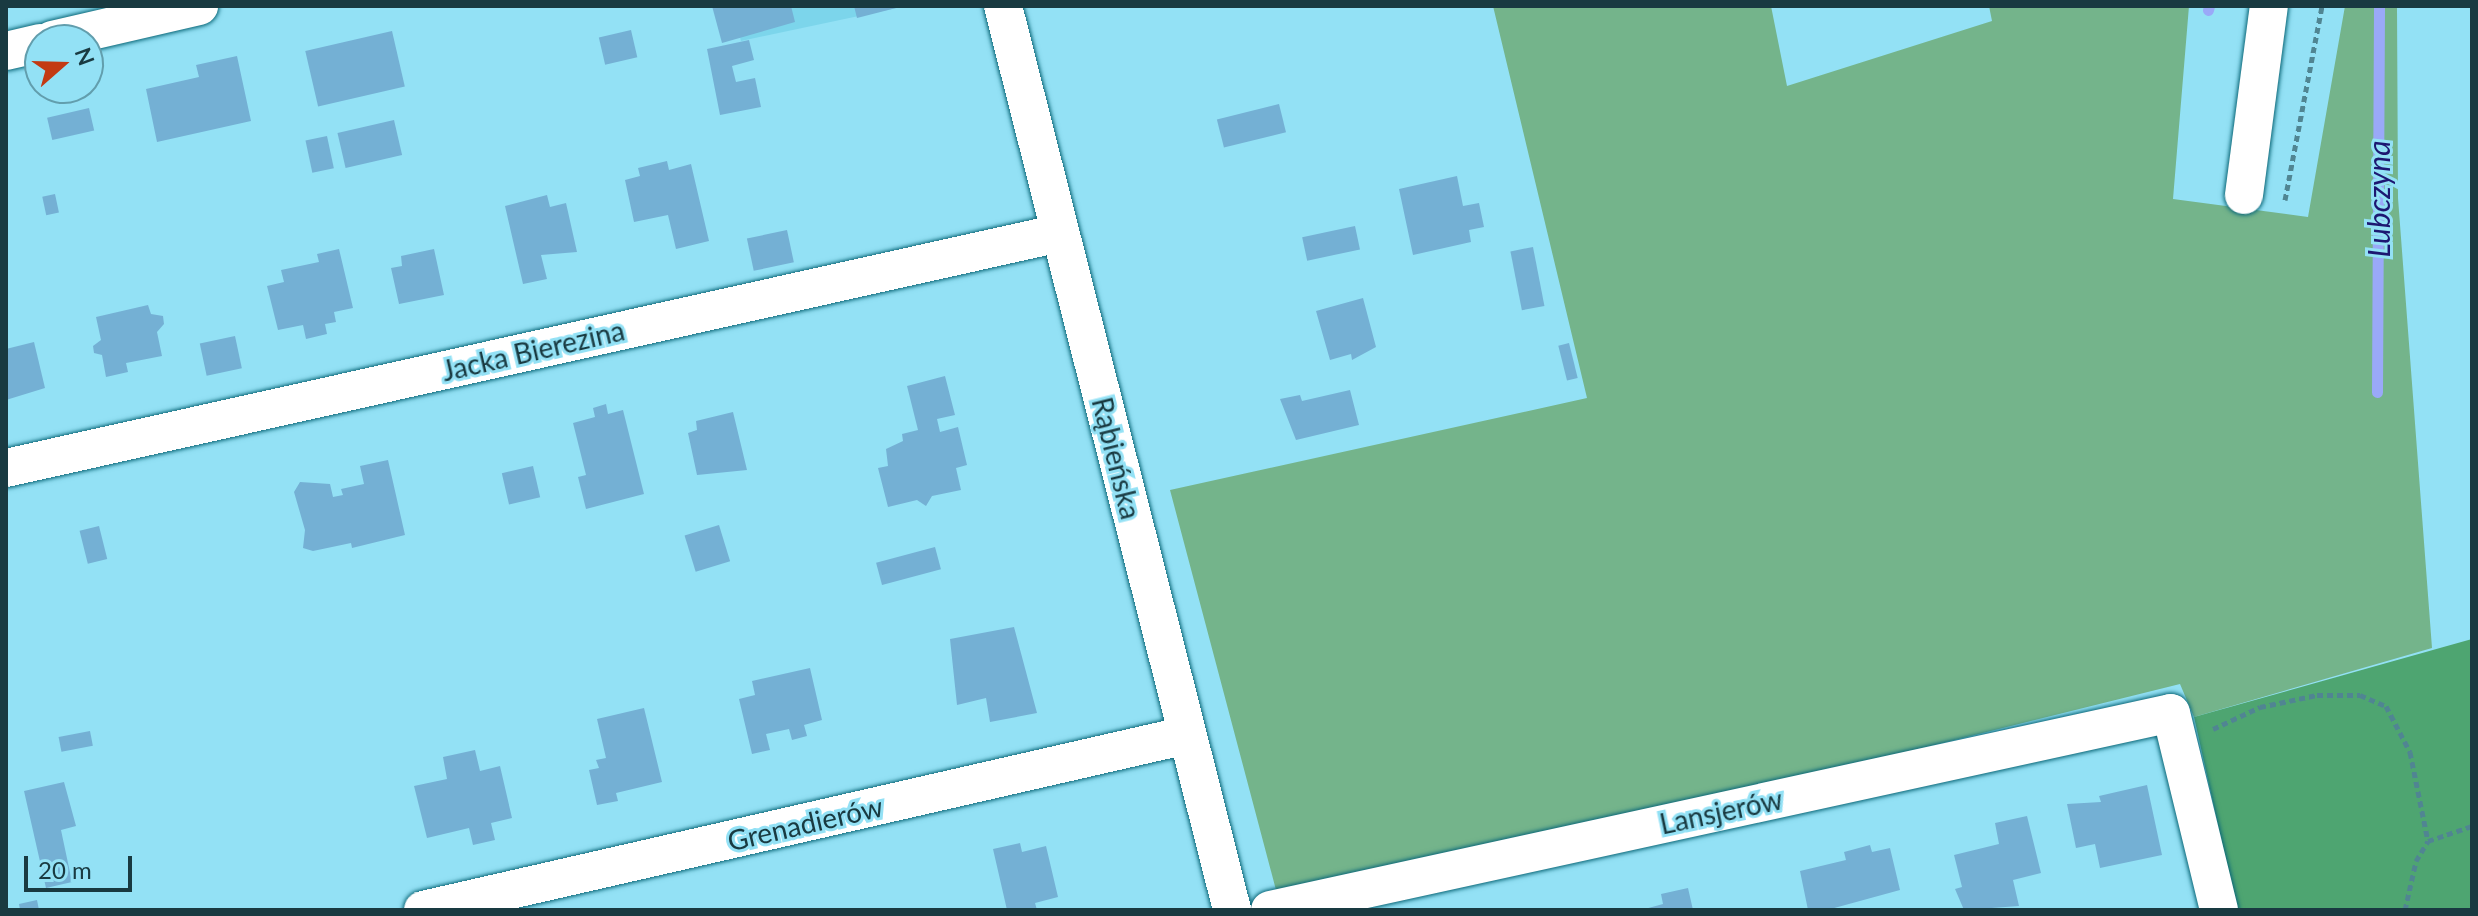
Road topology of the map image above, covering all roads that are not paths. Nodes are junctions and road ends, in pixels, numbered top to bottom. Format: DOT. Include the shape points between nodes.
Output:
graph roads {
  1 [pos="199,6"];
  2 [pos="1003,6"];
  3 [pos="2269,6"];
  4 [pos="104,28"];
  5 [pos="2244,195"];
  6 [pos="1060,233"];
  7 [pos="6,468"];
  8 [pos="1187,735"];
  9 [pos="423,910"];
  10 [pos="1232,910"];
  11 [pos="1270,910"];
  12 [pos="2219,910"];
  1 -- 4 [label="street"];
  2 -- 6 [label="street, Rąbieńska"];
  3 -- 5 [label="street"];
  6 -- 7 [label="street, Jacka Bierezina"];
  6 -- 8 [label="street, Rąbieńska"];
  8 -- 9 [label="street, Grenadierów"];
  8 -- 10 [label="street, Rąbieńska"];
  11 -- 12 [label="street, Lansjerów" via="2175,729"];
}
